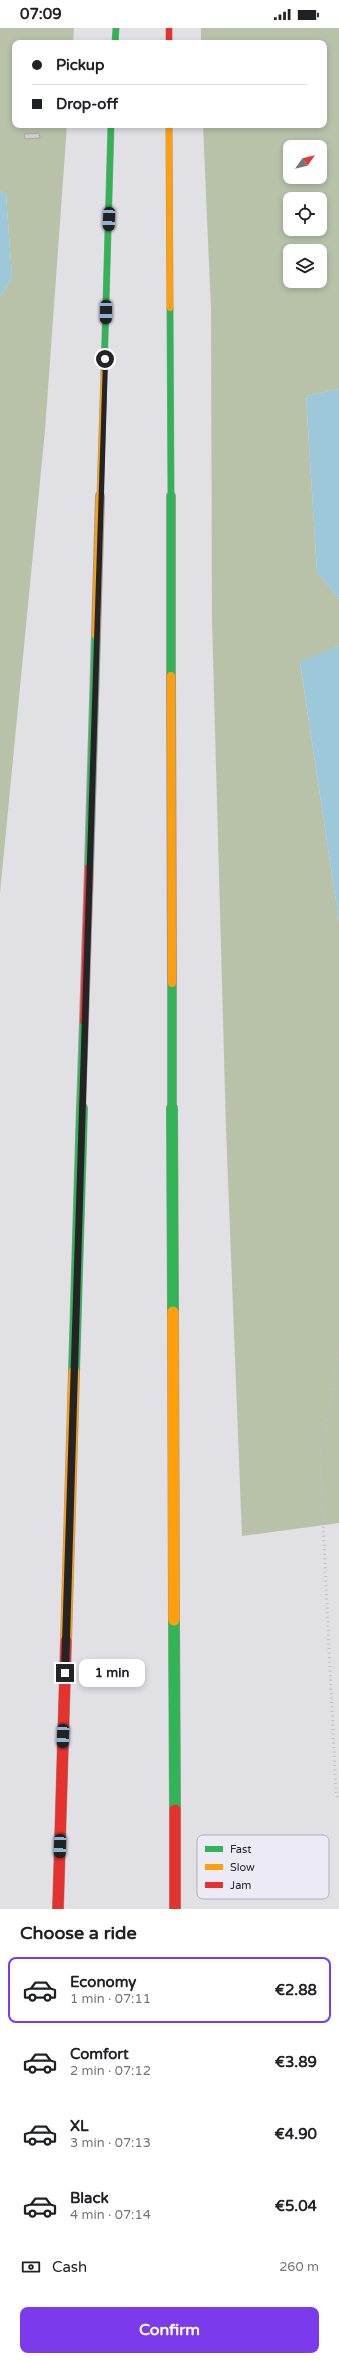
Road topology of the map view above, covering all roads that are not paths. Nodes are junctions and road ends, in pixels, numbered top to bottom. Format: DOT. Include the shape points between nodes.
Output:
graph roads {
  1 [pos="116,28"];
  2 [pos="169,28"];
  3 [pos="115,40"];
  4 [pos="169,40"];
  5 [pos="111,128"];
  6 [pos="169,128"];
  7 [pos="58,1909"];
  8 [pos="175,1909"];
  1 -- 3 [label="highway"];
  2 -- 4 [label="highway"];
  5 -- 7 [label="highway"];
  6 -- 8 [label="highway"];
}
